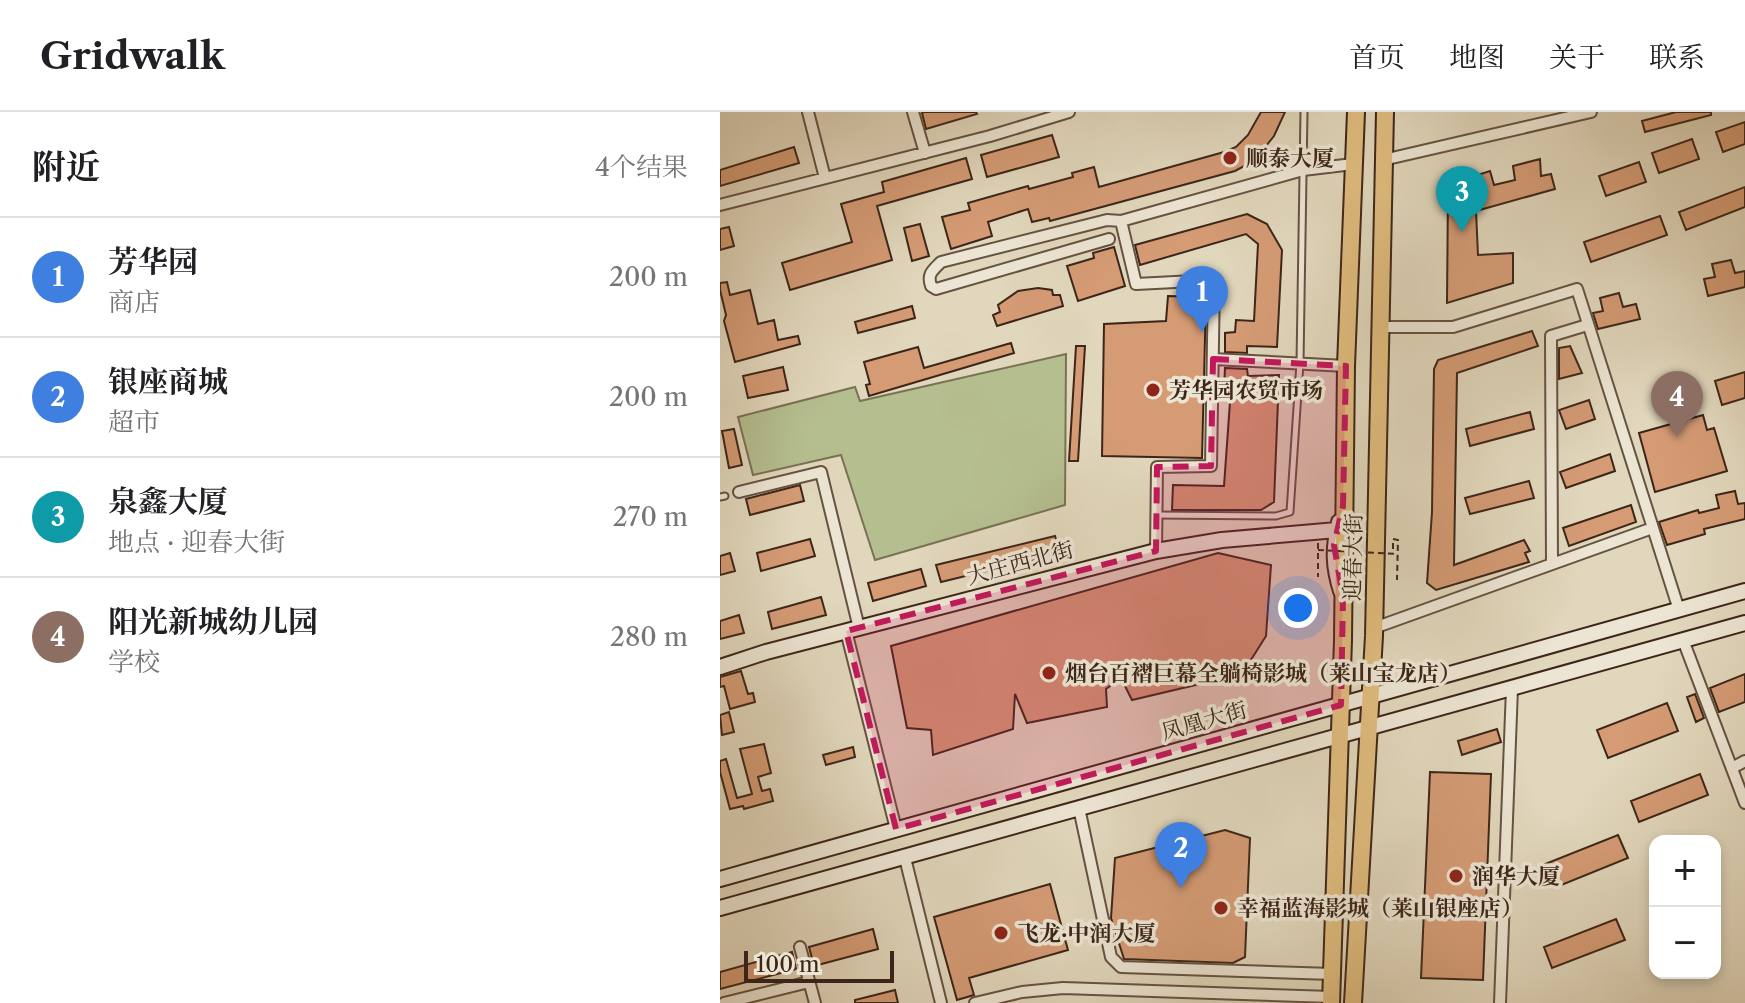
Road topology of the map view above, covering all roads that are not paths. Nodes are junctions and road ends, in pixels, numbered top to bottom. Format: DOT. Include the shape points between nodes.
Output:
graph roads {
  1 [pos="808,112"];
  2 [pos="913,112"];
  3 [pos="1069,112"];
  4 [pos="1304,112"];
  5 [pos="1356,112"];
  6 [pos="1385,112"];
  7 [pos="1591,112"];
  8 [pos="1562,115"];
  9 [pos="925,153"];
  10 [pos="1383,160"];
  11 [pos="1353,164"];
  12 [pos="1303,170"];
  13 [pos="825,178"];
  14 [pos="720,205"];
  15 [pos="1121,221"];
  16 [pos="1109,239"];
  17 [pos="1584,326"];
  18 [pos="1380,327"];
  19 [pos="1213,359"];
  20 [pos="1300,363"];
  21 [pos="1346,366"];
  22 [pos="739,492"];
  23 [pos="1343,506"];
  24 [pos="1156,515"];
  25 [pos="1337,530"];
  26 [pos="1647,530"];
  27 [pos="1156,551"];
  28 [pos="1552,563"];
  29 [pos="1745,591"];
  30 [pos="1343,597"];
  31 [pos="1679,610"];
  32 [pos="1745,623"];
  33 [pos="1374,628"];
  34 [pos="852,630"];
  35 [pos="1683,640"];
  36 [pos="720,667"];
  37 [pos="1512,688"];
  38 [pos="1371,697"];
  39 [pos="1341,705"];
  40 [pos="1369,727"];
  41 [pos="1340,735"];
  42 [pos="1745,761"];
  43 [pos="1732,768"];
  44 [pos="1745,803"];
  45 [pos="1079,808"];
  46 [pos="896,829"];
  47 [pos="905,858"];
  48 [pos="720,879"];
  49 [pos="720,908"];
  50 [pos="800,947"];
  51 [pos="1332,974"];
  52 [pos="809,982"];
  53 [pos="1175,998"];
  54 [pos="998,1000"];
  55 [pos="1331,1000"];
  56 [pos="724,1003"];
  57 [pos="815,1003"];
  58 [pos="941,1003"];
  59 [pos="975,1003"];
  60 [pos="1353,1003"];
  61 [pos="1500,1003"];
  1 -- 13 [label="street"];
  2 -- 9 [label="street"];
  3 -- 9 [label="street"];
  4 -- 12 [label="lane"];
  5 -- 11 [label="main road, 迎春大街"];
  6 -- 10 [label="main road, 迎春大街"];
  7 -- 8 [label="street"];
  8 -- 10 [label="street"];
  9 -- 13 [label="street"];
  10 -- 18 [label="main road, 迎春大街"];
  11 -- 12 [label="street"];
  11 -- 21 [label="main road, 迎春大街"];
  12 -- 15 [label="street"];
  12 -- 20 [label="lane"];
  13 -- 14 [label="street"];
  15 -- 16 [label="street" via="1107,220 941,262 929,278 936,289"];
  15 -- 19 [label="street" via="1136,284 1214,280"];
  17 -- 28 [label="street" via="1551,336"];
  18 -- 31 [label="street" via="1453,327 1577,289"];
  18 -- 33 [label="main road, 迎春大街"];
  19 -- 20 [label="street"];
  19 -- 24 [label="street" via="1211,466 1157,467"];
  20 -- 21 [label="street"];
  20 -- 24 [label="lane" via="1290,512"];
  21 -- 23 [label="main road, 迎春大街"];
  22 -- 34 [label="street" via="821,472"];
  23 -- 25 [label="main road"];
  23 -- 30 [label="main road, 迎春大街"];
  24 -- 27 [label="street"];
  25 -- 27 [label="main road, 大庄西北街"];
  25 -- 30 [label="main road" via="1334,569"];
  26 -- 28 [label="street"];
  27 -- 34 [label="main road, 大庄西北街"];
  28 -- 33 [label="street"];
  29 -- 31 [label="main road, 凤凰大街"];
  30 -- 39 [label="main road, 迎春大街"];
  31 -- 38 [label="main road, 凤凰大街"];
  32 -- 35 [label="main road"];
  33 -- 38 [label="main road, 迎春大街"];
  34 -- 36 [label="main road, 大庄西北街"];
  34 -- 46 [label="street"];
  35 -- 37 [label="main road"];
  35 -- 43 [label="street"];
  37 -- 40 [label="main road"];
  37 -- 61 [label="street"];
  38 -- 39 [label="main road, 凤凰大街"];
  38 -- 40 [label="main road, 迎春大街"];
  39 -- 41 [label="main road, 迎春大街"];
  39 -- 46 [label="main road, 凤凰大街"];
  40 -- 41 [label="main road"];
  40 -- 60 [label="main road, 迎春大街"];
  41 -- 45 [label="main road"];
  41 -- 51 [label="main road, 迎春大街"];
  42 -- 43 [label="street"];
  43 -- 44 [label="street"];
  45 -- 47 [label="main road"];
  45 -- 51 [label="street" via="1111,957 1121,967"];
  46 -- 48 [label="main road, 凤凰大街"];
  47 -- 49 [label="main road"];
  47 -- 58 [label="street"];
  50 -- 52 [label="street"];
  51 -- 55 [label="main road, 迎春大街"];
  52 -- 56 [label="street"];
  52 -- 57 [label="street"];
  53 -- 54 [label="street" via="1063,988"];
  53 -- 55 [label="street"];
  54 -- 59 [label="street"];
}
